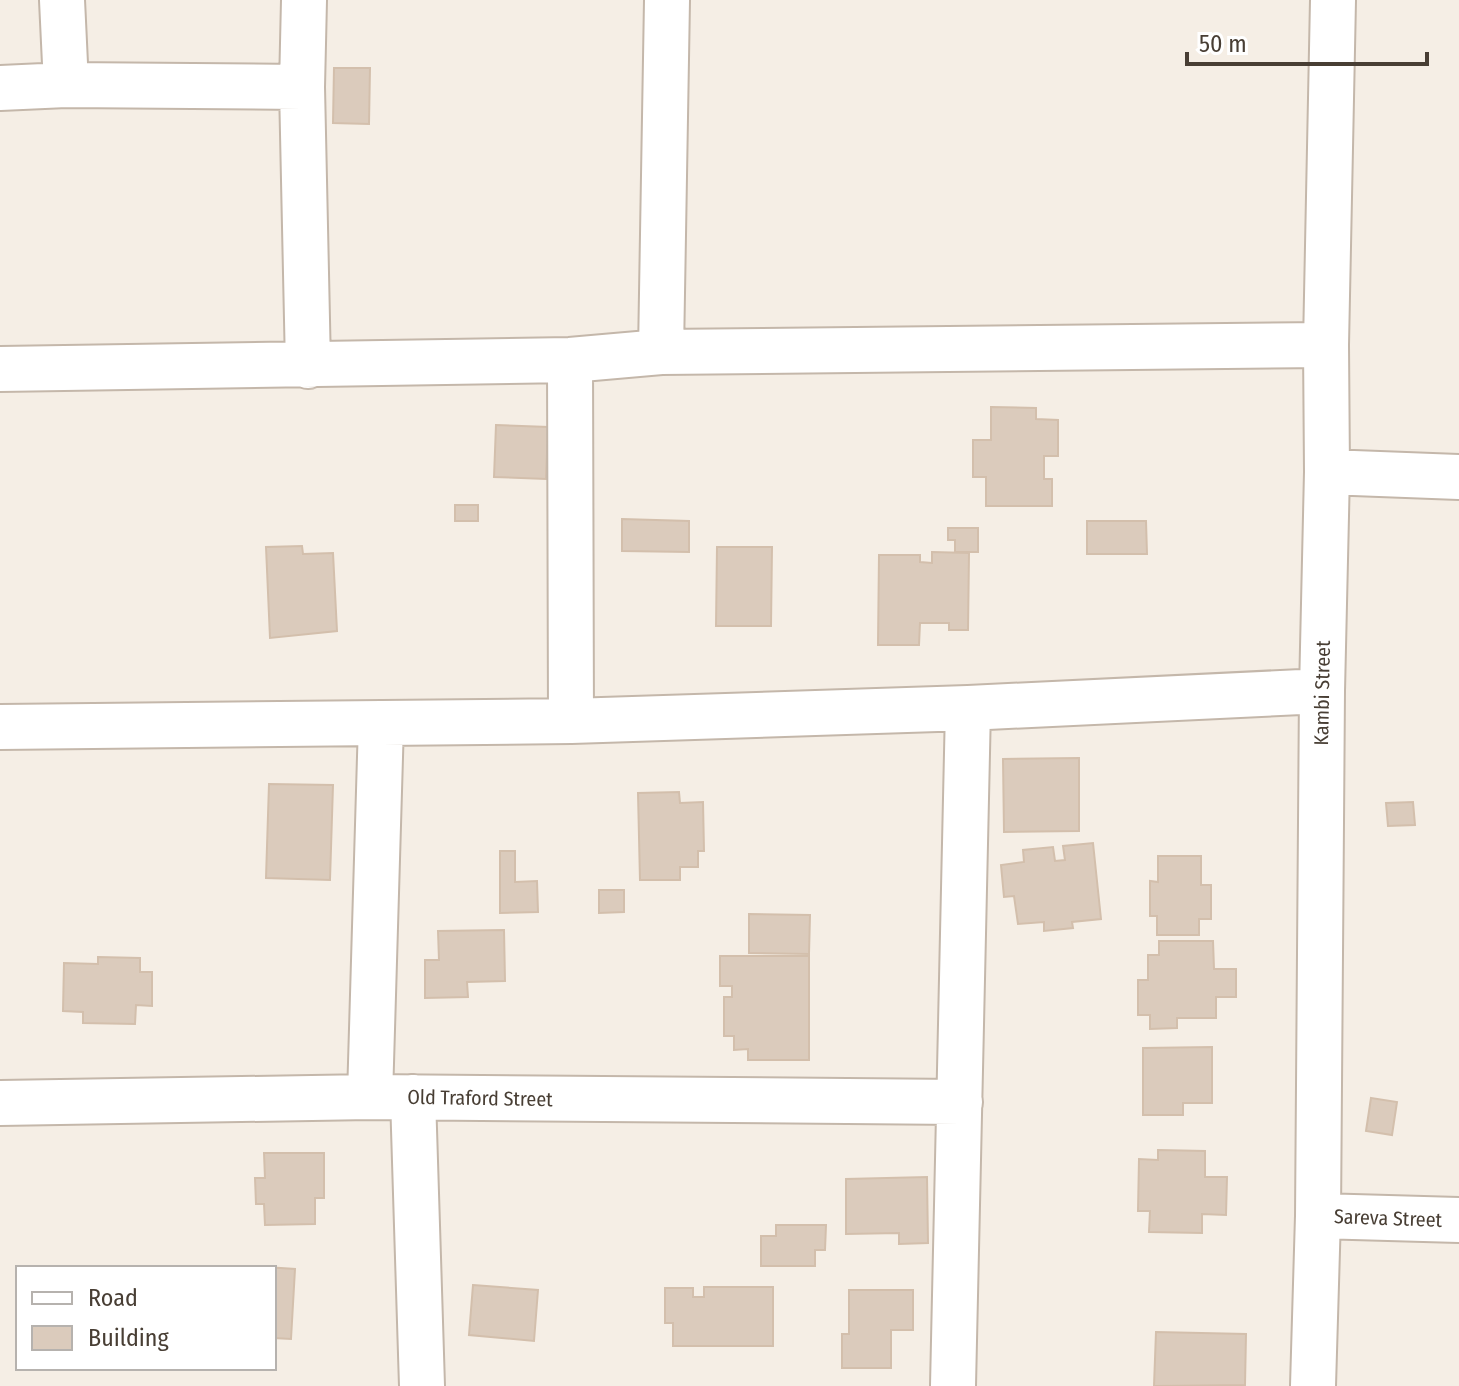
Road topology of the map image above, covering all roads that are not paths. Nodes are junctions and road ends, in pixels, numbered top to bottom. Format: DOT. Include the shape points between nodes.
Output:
graph roads {
  1 [pos="62,0"];
  2 [pos="304,0"];
  3 [pos="667,0"];
  4 [pos="1333,0"];
  5 [pos="66,85"];
  6 [pos="302,87"];
  7 [pos="0,88"];
  8 [pos="1326,345"];
  9 [pos="661,352"];
  10 [pos="570,360"];
  11 [pos="308,366"];
  12 [pos="0,369"];
  13 [pos="1327,472"];
  14 [pos="1459,477"];
  15 [pos="1322,691"];
  16 [pos="968,708"];
  17 [pos="571,721"];
  18 [pos="381,723"];
  19 [pos="0,727"];
  20 [pos="370,1097"];
  21 [pos="413,1097"];
  22 [pos="960,1102"];
  23 [pos="0,1103"];
  24 [pos="1318,1216"];
  25 [pos="1459,1220"];
  26 [pos="422,1386"];
  27 [pos="953,1386"];
  28 [pos="1313,1386"];
  1 -- 5 [label="street"];
  2 -- 6 [label="street"];
  3 -- 9 [label="street"];
  4 -- 8 [label="street, Kambi Street"];
  5 -- 6 [label="street"];
  5 -- 7 [label="street"];
  6 -- 11 [label="street"];
  8 -- 9 [label="street"];
  8 -- 13 [label="street, Kambi Street"];
  9 -- 10 [label="street"];
  10 -- 11 [label="street"];
  10 -- 17 [label="street"];
  11 -- 12 [label="street"];
  13 -- 14 [label="street"];
  13 -- 15 [label="street, Kambi Street"];
  15 -- 16 [label="street"];
  15 -- 24 [label="street, Kambi Street"];
  16 -- 17 [label="street"];
  16 -- 22 [label="street"];
  17 -- 18 [label="street"];
  18 -- 19 [label="street"];
  18 -- 20 [label="street"];
  20 -- 21 [label="street, Old Traford Street"];
  20 -- 23 [label="street, Old Traford Street"];
  21 -- 22 [label="street, Old Traford Street"];
  21 -- 26 [label="street"];
  22 -- 27 [label="street"];
  24 -- 25 [label="street, Sareva Street"];
  24 -- 28 [label="street, Kambi Street"];
}
